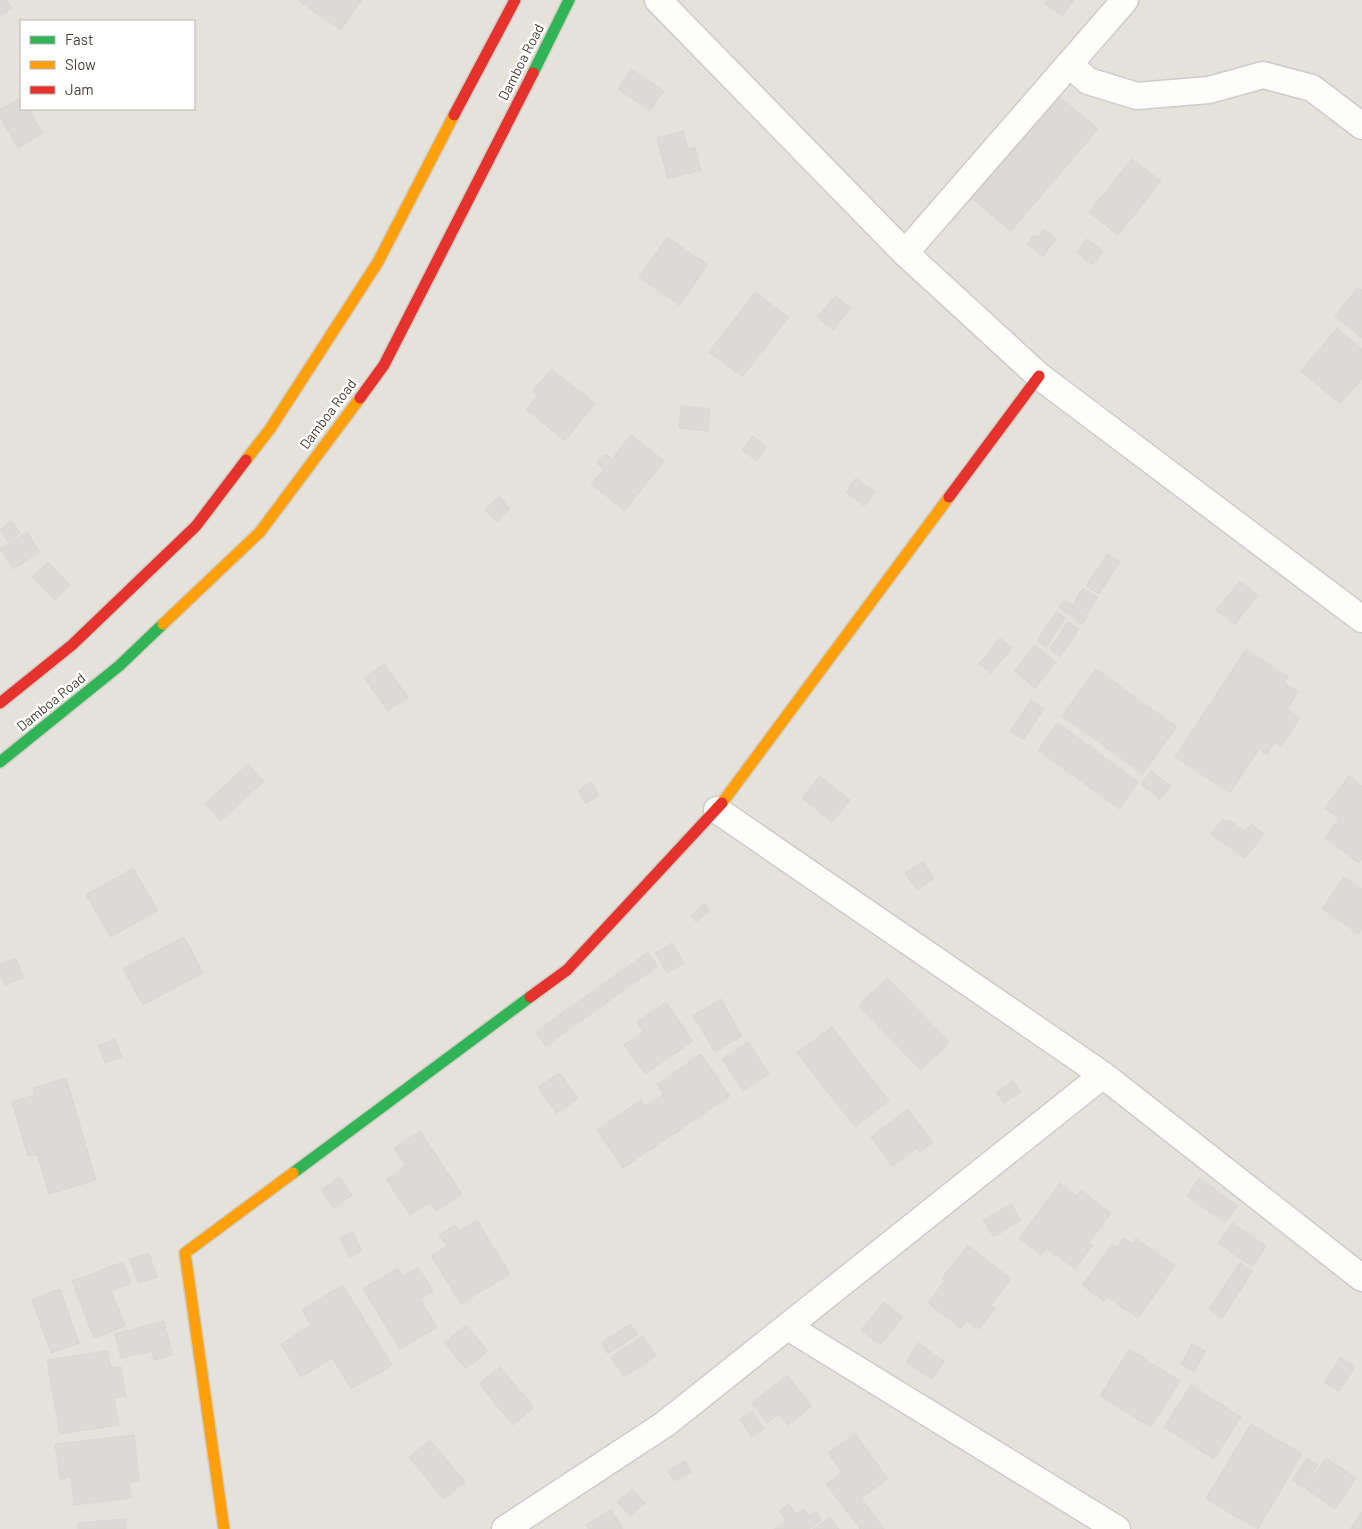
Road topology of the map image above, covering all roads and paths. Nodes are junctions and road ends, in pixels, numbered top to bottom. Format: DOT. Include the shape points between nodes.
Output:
graph roads {
  1 [pos="515,0"];
  2 [pos="569,0"];
  3 [pos="658,0"];
  4 [pos="1125,0"];
  5 [pos="1069,64"];
  6 [pos="1362,126"];
  7 [pos="905,253"];
  8 [pos="1039,376"];
  9 [pos="1362,619"];
  10 [pos="0,703"];
  11 [pos="0,762"];
  12 [pos="717,810"];
  13 [pos="1103,1075"];
  14 [pos="1362,1278"];
  15 [pos="788,1327"];
  16 [pos="224,1529"];
  17 [pos="505,1529"];
  18 [pos="1118,1529"];
  1 -- 10 [label="main road" via="378,262 270,429 196,526 72,645"];
  2 -- 11 [label="main road, Damboa Road" via="384,365 260,532 119,666"];
  3 -- 7 [label="street"];
  4 -- 5 [label="street"];
  5 -- 6 [label="street" via="1088,81 1137,96 1209,90 1263,75 1312,88"];
  5 -- 7 [label="street"];
  7 -- 8 [label="street"];
  8 -- 9 [label="street"];
  8 -- 12 [label="main road"];
  12 -- 13 [label="street"];
  12 -- 16 [label="main road" via="567,970 185,1253"];
  13 -- 14 [label="street"];
  13 -- 15 [label="street"];
  15 -- 17 [label="street" via="665,1424"];
  15 -- 18 [label="street"];
}
